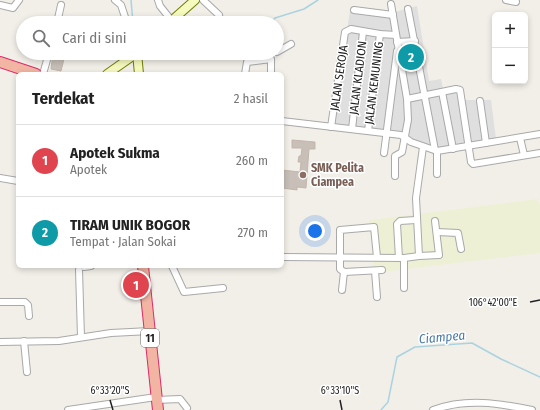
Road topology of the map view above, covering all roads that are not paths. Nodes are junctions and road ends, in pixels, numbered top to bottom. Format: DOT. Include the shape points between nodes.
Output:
graph roads {
  1 [pos="18,0"];
  2 [pos="115,0"];
  3 [pos="158,0"];
  4 [pos="195,0"];
  5 [pos="203,0"];
  6 [pos="506,0"];
  7 [pos="516,2"];
  8 [pos="391,4"];
  9 [pos="0,5"];
  10 [pos="61,5"];
  11 [pos="408,9"];
  12 [pos="354,10"];
  13 [pos="219,15"];
  14 [pos="393,15"];
  15 [pos="59,16"];
  16 [pos="125,16"];
  17 [pos="167,16"];
  18 [pos="178,16"];
  19 [pos="363,32"];
  20 [pos="380,34"];
  21 [pos="396,35"];
  22 [pos="415,41"];
  23 [pos="291,44"];
  24 [pos="398,45"];
  25 [pos="284,48"];
  26 [pos="46,60"];
  27 [pos="127,60"];
  28 [pos="138,60"];
  29 [pos="263,60"];
  30 [pos="271,60"];
  31 [pos="0,62"];
  32 [pos="30,72"];
  33 [pos="43,72"];
  34 [pos="110,72"];
  35 [pos="139,72"];
  36 [pos="245,72"];
  37 [pos="271,72"];
  38 [pos="442,92"];
  39 [pos="425,95"];
  40 [pos="407,98"];
  41 [pos="480,101"];
  42 [pos="284,121"];
  43 [pos="331,127"];
  44 [pos="352,127"];
  45 [pos="368,131"];
  46 [pos="386,132"];
  47 [pos="540,134"];
  48 [pos="405,137"];
  49 [pos="520,138"];
  50 [pos="486,143"];
  51 [pos="423,147"];
  52 [pos="469,147"];
  53 [pos="453,149"];
  54 [pos="436,150"];
  55 [pos="384,153"];
  56 [pos="540,153"];
  57 [pos="524,156"];
  58 [pos="437,174"];
  59 [pos="394,176"];
  60 [pos="0,178"];
  61 [pos="16,181"];
  62 [pos="416,220"];
  63 [pos="435,221"];
  64 [pos="438,232"];
  65 [pos="461,249"];
  66 [pos="419,256"];
  67 [pos="284,257"];
  68 [pos="377,257"];
  69 [pos="340,258"];
  70 [pos="401,258"];
  71 [pos="82,268"];
  72 [pos="143,268"];
  73 [pos="173,268"];
  74 [pos="382,270"];
  75 [pos="375,271"];
  76 [pos="344,272"];
  77 [pos="223,288"];
  78 [pos="404,288"];
  79 [pos="342,290"];
  80 [pos="377,298"];
  81 [pos="0,302"];
  82 [pos="29,316"];
  83 [pos="150,331"];
  84 [pos="82,337"];
  85 [pos="24,341"];
  86 [pos="0,342"];
  87 [pos="27,372"];
  88 [pos="157,403"];
  89 [pos="187,408"];
  90 [pos="68,410"];
  91 [pos="433,410"];
  92 [pos="532,410"];
  1 -- 9 [label="street" via="13,8"];
  2 -- 16 [label="street" via="121,5"];
  3 -- 17 [label="street"];
  4 -- 18 [label="main road"];
  5 -- 13 [label="street"];
  6 -- 7 [label="street"];
  8 -- 14 [label="street"];
  10 -- 15 [label="street"];
  11 -- 22 [label="street"];
  12 -- 14 [label="street"];
  14 -- 21 [label="street"];
  19 -- 20 [label="street"];
  19 -- 43 [label="street, JALAN SEROJA" via="348,29 345,32"];
  19 -- 44 [label="street, JALAN KLADION"];
  20 -- 21 [label="street"];
  20 -- 45 [label="street, JALAN KEMUNING"];
  21 -- 24 [label="street"];
  22 -- 24 [label="street"];
  22 -- 39 [label="street"];
  23 -- 25 [label="street"];
  24 -- 40 [label="street"];
  24 -- 46 [label="street"];
  26 -- 33 [label="street"];
  27 -- 34 [label="main road"];
  28 -- 35 [label="main road"];
  29 -- 36 [label="street" via="247,62"];
  30 -- 37 [label="street"];
  31 -- 32 [label="highway"];
  38 -- 39 [label="street"];
  38 -- 52 [label="street" via="460,90"];
  38 -- 53 [label="street"];
  39 -- 40 [label="street"];
  39 -- 54 [label="street"];
  40 -- 48 [label="street" via="408,120"];
  41 -- 50 [label="street"];
  42 -- 43 [label="street"];
  43 -- 44 [label="street"];
  44 -- 45 [label="street"];
  45 -- 46 [label="street"];
  46 -- 48 [label="street"];
  46 -- 55 [label="street"];
  47 -- 49 [label="street"];
  48 -- 51 [label="street"];
  48 -- 59 [label="street" via="401,153 396,156"];
  49 -- 50 [label="street"];
  49 -- 57 [label="street"];
  50 -- 52 [label="street"];
  51 -- 54 [label="street"];
  51 -- 62 [label="street" via="416,190"];
  52 -- 53 [label="street"];
  52 -- 57 [label="street" via="471,162 475,164"];
  53 -- 54 [label="street"];
  54 -- 58 [label="street"];
  56 -- 57 [label="street"];
  60 -- 61 [label="street"];
  62 -- 66 [label="street"];
  62 -- 70 [label="street" via="400,221 397,224"];
  63 -- 64 [label="street"];
  64 -- 65 [label="street" via="458,232"];
  64 -- 66 [label="street" via="439,255"];
  66 -- 70 [label="street"];
  67 -- 69 [label="street"];
  68 -- 69 [label="street"];
  68 -- 69 [label="street" via="374,227 340,230"];
  68 -- 70 [label="street"];
  69 -- 76 [label="street" via="340,269"];
  70 -- 78 [label="street"];
  71 -- 84 [label="street"];
  72 -- 83 [label="highway, 11"];
  73 -- 77 [label="street" via="184,292"];
  74 -- 75 [label="street"];
  75 -- 76 [label="street"];
  75 -- 80 [label="street"];
  76 -- 79 [label="street"];
  81 -- 82 [label="street" via="25,302 28,305"];
  83 -- 84 [label="street"];
  83 -- 88 [label="highway, 11"];
  84 -- 85 [label="street" via="59,341"];
  85 -- 86 [label="street"];
  85 -- 87 [label="street"];
  88 -- 89 [label="street" via="180,399"];
  88 -- 90 [label="street"];
  91 -- 92 [label="street" via="476,402"];
}
